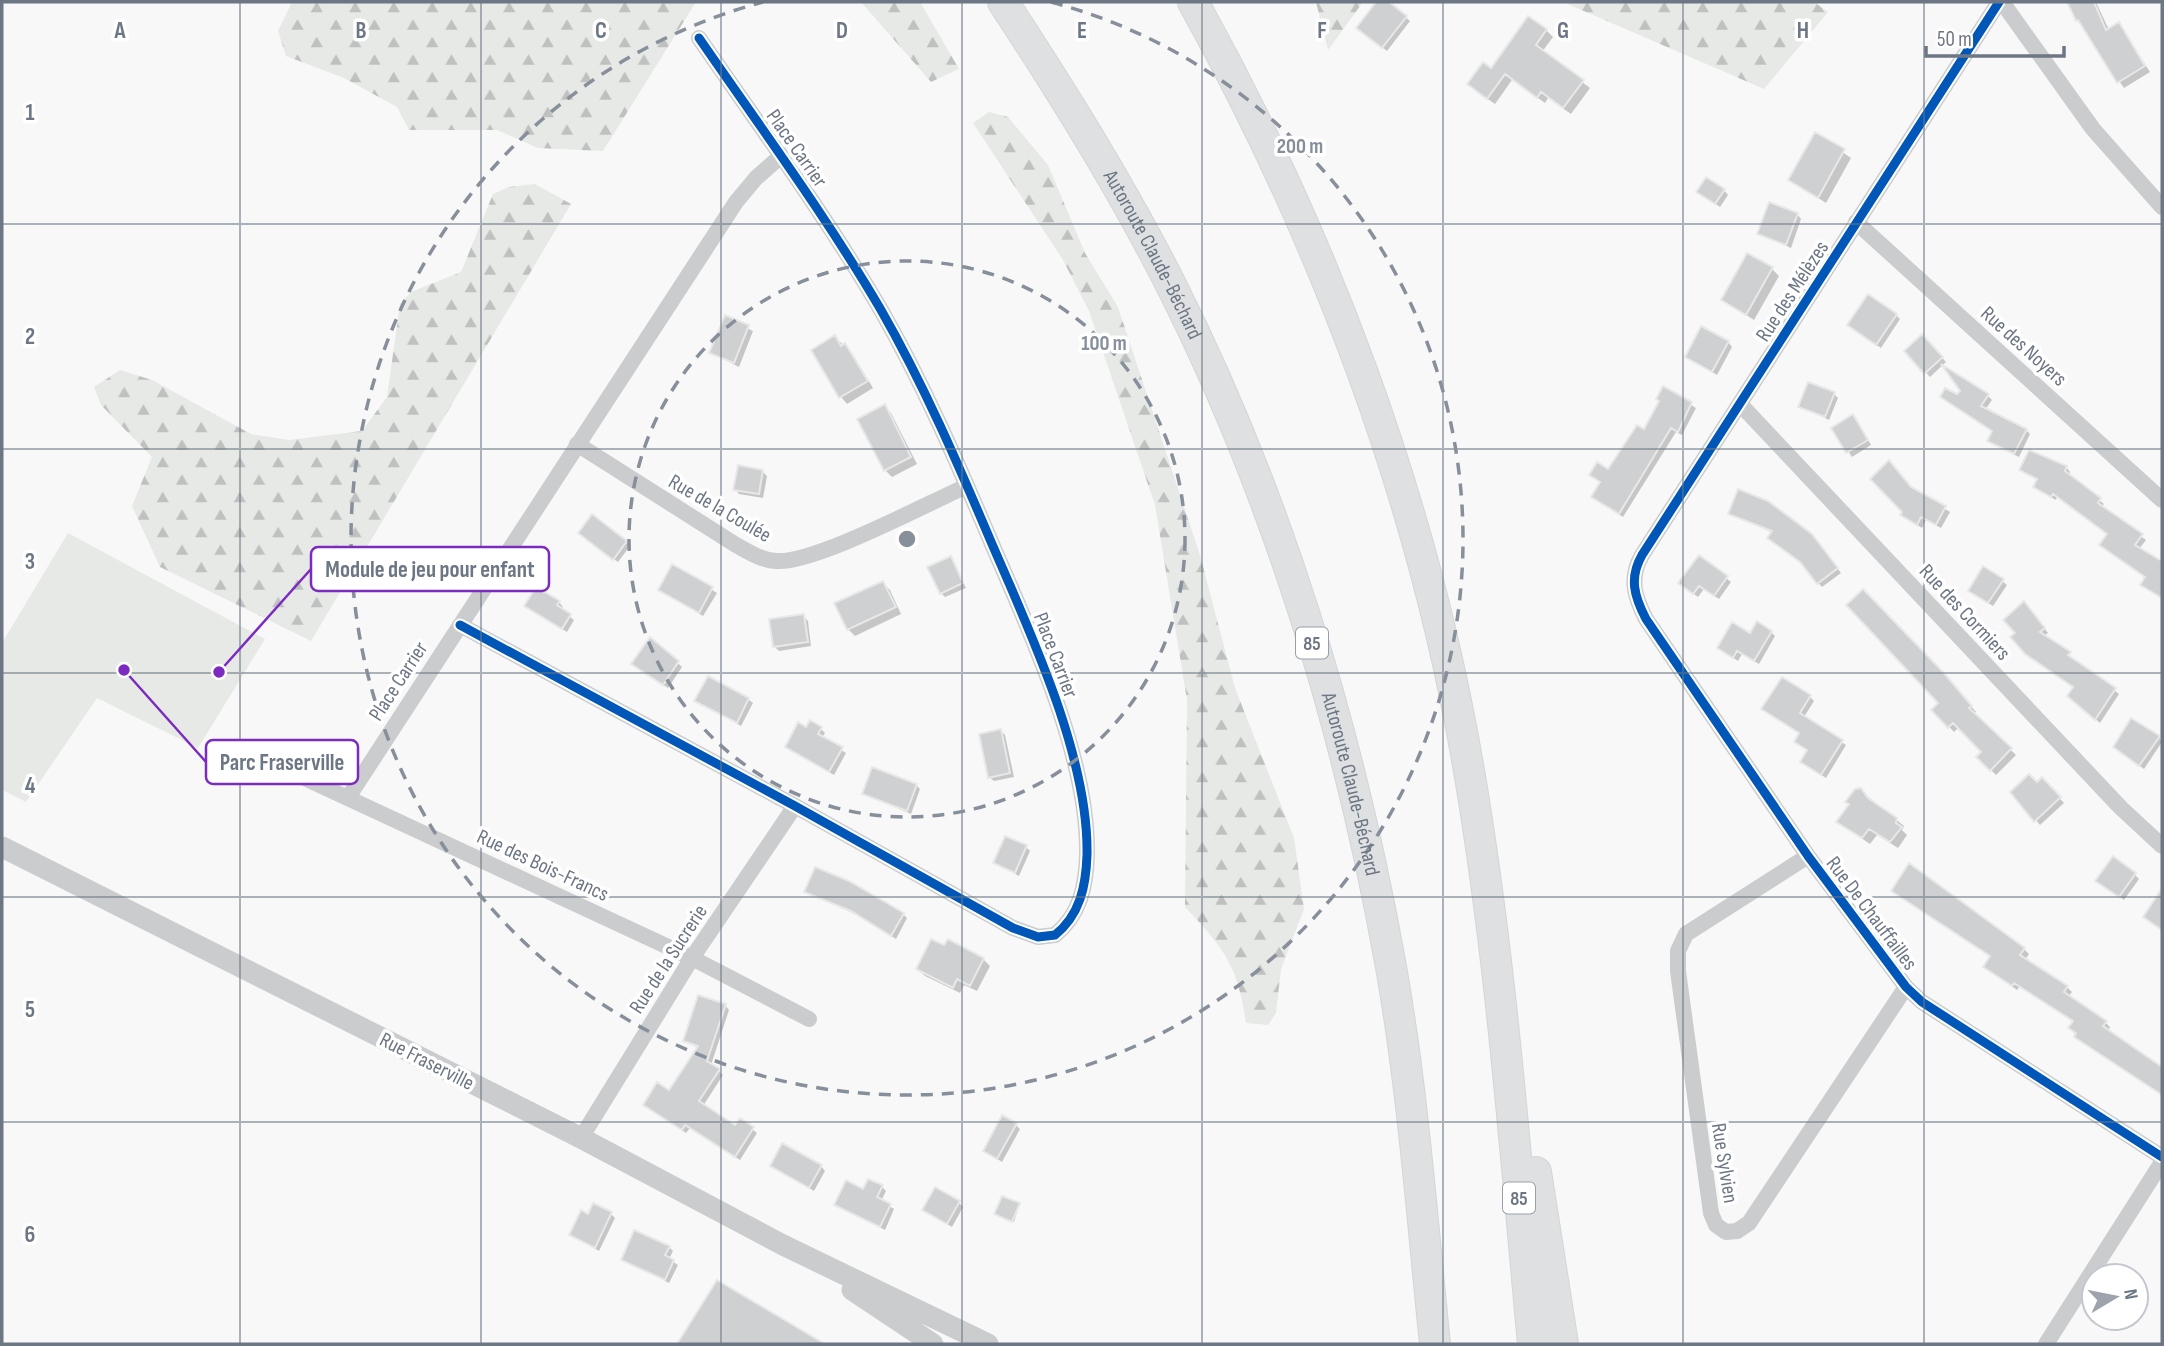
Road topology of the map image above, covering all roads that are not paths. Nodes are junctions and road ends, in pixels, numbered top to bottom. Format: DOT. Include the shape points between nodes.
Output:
graph roads {
  1 [pos="1003,2"];
  2 [pos="1193,2"];
  3 [pos="2000,2"];
  4 [pos="699,38"];
  5 [pos="781,156"];
  6 [pos="2162,207"];
  7 [pos="1856,222"];
  8 [pos="1740,404"];
  9 [pos="577,444"];
  10 [pos="967,486"];
  11 [pos="2162,500"];
  12 [pos="1638,604"];
  13 [pos="460,625"];
  14 [pos="1465,746"];
  15 [pos="255,755"];
  16 [pos="349,796"];
  17 [pos="796,806"];
  18 [pos="2,846"];
  19 [pos="2162,846"];
  20 [pos="1808,856"];
  21 [pos="692,958"];
  22 [pos="1906,987"];
  23 [pos="809,1019"];
  24 [pos="581,1138"];
  25 [pos="2162,1159"];
  26 [pos="783,1245"];
  27 [pos="933,1344"];
  28 [pos="988,1344"];
  29 [pos="1435,1344"];
  30 [pos="1534,1344"];
  31 [pos="1563,1344"];
  32 [pos="2046,1344"];
  1 -- 29 [label="highway, Autoroute Claude-Béchard / 85" via="1094,145 1169,281 1241,444 1308,630 1355,796 1391,969"];
  2 -- 14 [label="highway, 85" via="1277,164 1335,297 1406,507"];
  3 -- 6 [label="street" via="2093,129"];
  3 -- 7 [label="street, Rue des Mélèzes"];
  4 -- 5 [label="street, Place Carrier"];
  5 -- 9 [label="street, Place Carrier" via="745,189"];
  5 -- 10 [label="street, Place Carrier" via="880,310 928,399"];
  7 -- 8 [label="street, Rue des Mélèzes"];
  7 -- 11 [label="street, Rue des Noyers"];
  8 -- 12 [label="street, Rue des Mélèzes" via="1634,570"];
  8 -- 19 [label="street, Rue des Cormiers"];
  9 -- 10 [label="street, Rue de la Coulée" via="736,545 762,559 778,561 816,553"];
  9 -- 13 [label="street, Place Carrier"];
  10 -- 17 [label="street, Place Carrier" via="1016,600 1070,749 1086,838 1078,907 1055,935 1027,934"];
  12 -- 20 [label="street, Rue De Chauffailles"];
  13 -- 16 [label="street, Place Carrier"];
  13 -- 17 [label="street, Place Carrier"];
  14 -- 30 [label="highway, 85" via="1501,1015"];
  14 -- 31 [label="highway" via="1505,930 1539,1198"];
  15 -- 16 [label="street, Rue des Bois-Francs"];
  16 -- 21 [label="street, Rue des Bois-Francs"];
  17 -- 21 [label="street, Rue de la Sucrerie"];
  18 -- 24 [label="street, Rue Fraserville"];
  20 -- 22 [label="street, Rue De Chauffailles"];
  20 -- 22 [label="street, Rue Sylvien" via="1686,934 1678,951 1697,1116 1716,1226 1726,1232 1737,1231 1749,1223"];
  21 -- 23 [label="street, Rue des Bois-Francs"];
  21 -- 24 [label="street, Rue de la Sucrerie"];
  22 -- 25 [label="street, Rue De Chauffailles" via="1922,1002"];
  24 -- 26 [label="street, Rue Fraserville"];
  25 -- 32 [label="street"];
  26 -- 27 [label="street, Rue Fraserville"];
  26 -- 28 [label="street, Rue Fraserville"];
}
